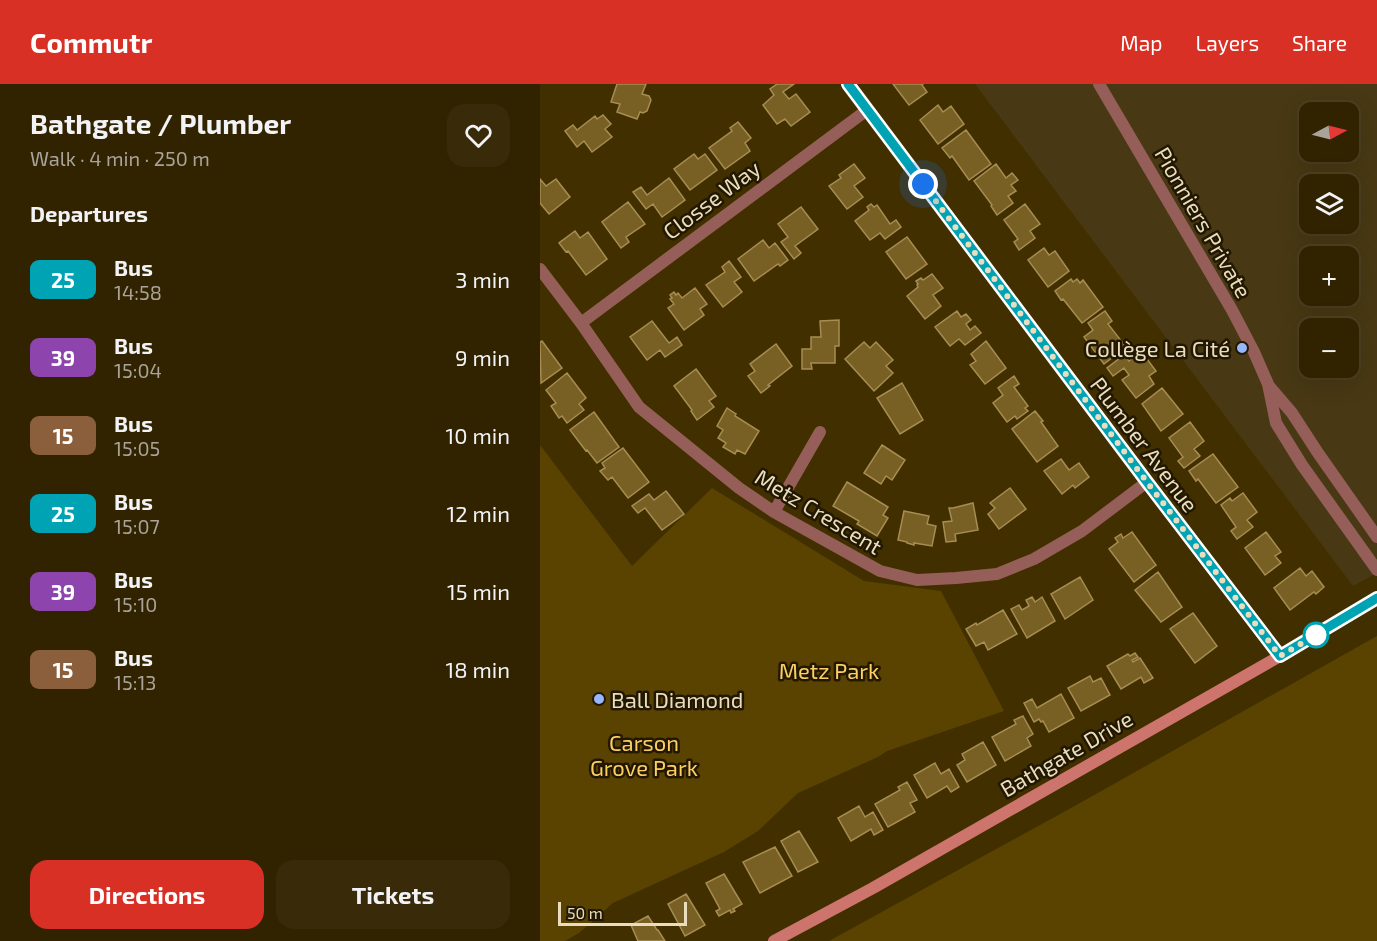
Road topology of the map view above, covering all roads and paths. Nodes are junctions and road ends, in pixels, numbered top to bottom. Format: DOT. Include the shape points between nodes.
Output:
graph roads {
  1 [pos="848,84"];
  2 [pos="1099,84"];
  3 [pos="867,110"];
  4 [pos="540,269"];
  5 [pos="581,323"];
  6 [pos="1268,384"];
  7 [pos="820,432"];
  8 [pos="1147,482"];
  9 [pos="774,512"];
  10 [pos="1377,537"];
  11 [pos="1377,570"];
  12 [pos="1377,598"];
  13 [pos="1280,656"];
  14 [pos="774,941"];
  1 -- 3 [label="street, Plumber Avenue"];
  2 -- 6 [label="street, Pionniers Private" via="1232,310"];
  3 -- 5 [label="street, Closse Way"];
  3 -- 8 [label="street, Plumber Avenue"];
  4 -- 5 [label="street, Metz Crescent"];
  5 -- 9 [label="street, Metz Crescent" via="639,407"];
  6 -- 10 [label="street, Pionniers Private"];
  6 -- 11 [label="street, Pionniers Private" via="1276,423"];
  7 -- 9 [label="street"];
  8 -- 9 [label="street, Metz Crescent" via="1082,531 1034,559 997,574 956,578 917,580 880,571"];
  8 -- 13 [label="street, Plumber Avenue"];
  12 -- 13 [label="street, Bathgate Drive"];
  13 -- 14 [label="street, Bathgate Drive"];
}
